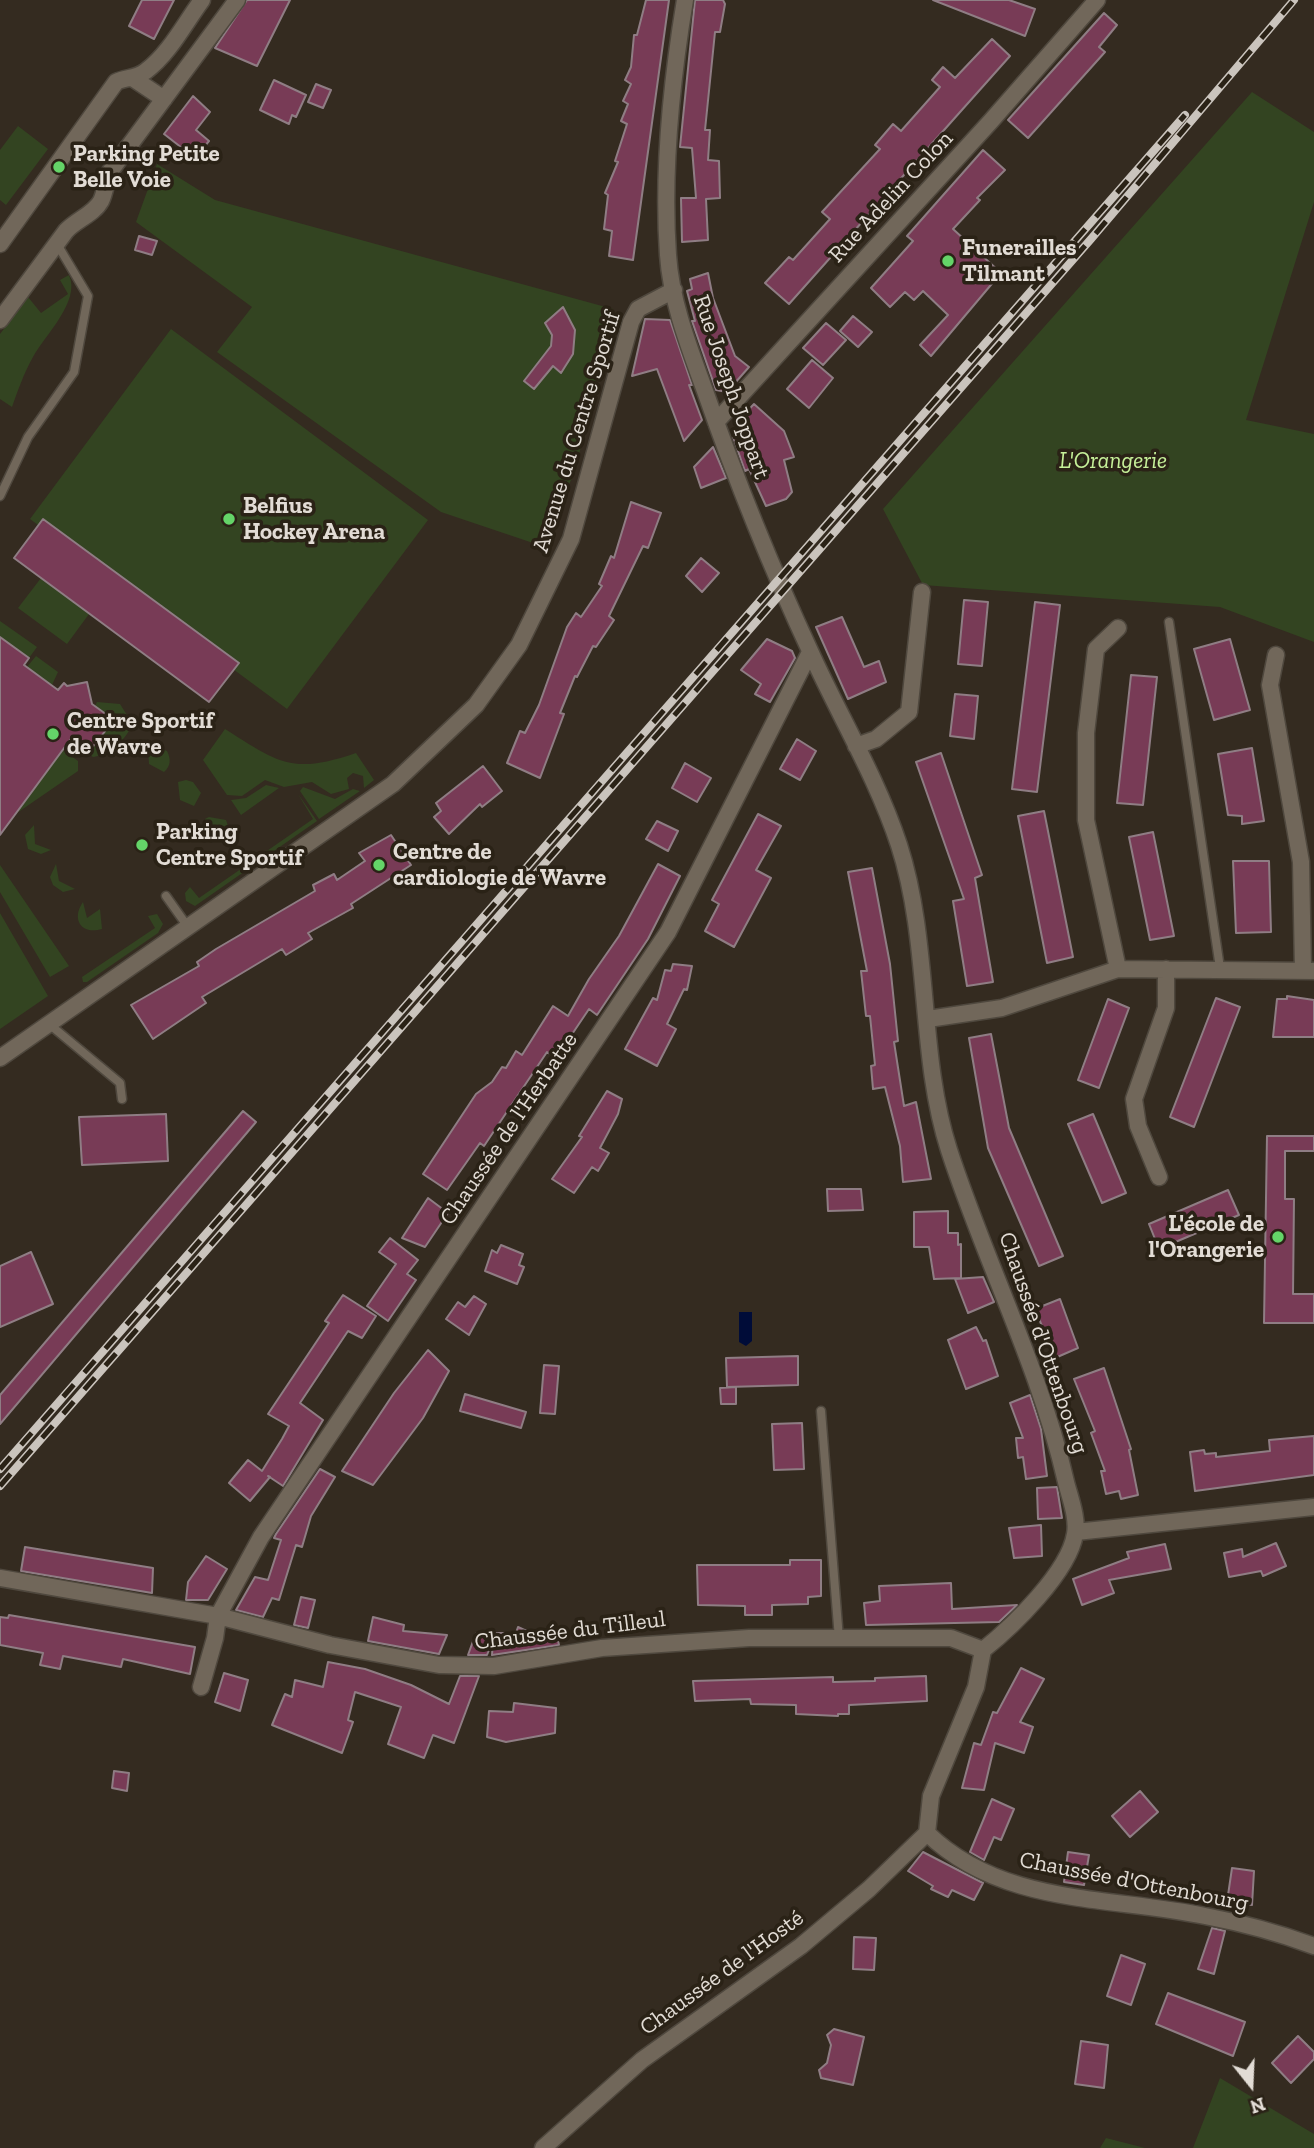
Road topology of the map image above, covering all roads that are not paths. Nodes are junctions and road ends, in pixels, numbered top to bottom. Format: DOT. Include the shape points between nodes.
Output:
graph roads {
  1 [pos="202,0"];
  2 [pos="237,0"];
  3 [pos="685,0"];
  4 [pos="1094,1"];
  5 [pos="134,79"];
  6 [pos="164,99"];
  7 [pos="0,244"];
  8 [pos="57,244"];
  9 [pos="674,290"];
  10 [pos="0,320"];
  11 [pos="716,422"];
  12 [pos="0,496"];
  13 [pos="922,592"];
  14 [pos="1169,622"];
  15 [pos="1118,628"];
  16 [pos="810,652"];
  17 [pos="1276,655"];
  18 [pos="856,746"];
  19 [pos="166,896"];
  20 [pos="188,927"];
  21 [pos="1220,968"];
  22 [pos="1118,969"];
  23 [pos="1166,969"];
  24 [pos="1308,971"];
  25 [pos="929,1019"];
  26 [pos="49,1024"];
  27 [pos="0,1058"];
  28 [pos="122,1099"];
  29 [pos="1159,1177"];
  30 [pos="821,1411"];
  31 [pos="1314,1507"];
  32 [pos="1076,1532"];
  33 [pos="0,1578"];
  34 [pos="218,1616"];
  35 [pos="839,1639"];
  36 [pos="983,1650"];
  37 [pos="201,1687"];
  38 [pos="927,1833"];
  39 [pos="1314,1946"];
  40 [pos="543,2148"];
  1 -- 5 [label="street" via="160,57"];
  2 -- 6 [label="street"];
  3 -- 9 [label="street, Rue Joseph Joppart" via="669,122 668,257"];
  4 -- 11 [label="street, Rue Adelin Colon"];
  5 -- 6 [label="street"];
  5 -- 7 [label="street" via="116,82"];
  6 -- 8 [label="street" via="109,173 102,200 75,220"];
  8 -- 10 [label="street"];
  8 -- 12 [label="lane" via="88,296 74,372 29,437"];
  9 -- 11 [label="street, Rue Joseph Joppart"];
  9 -- 20 [label="street, Avenue du Centre Sportif" via="638,309 631,322 571,539 519,645 476,705 393,785"];
  11 -- 16 [label="street, Rue Joseph Joppart"];
  13 -- 18 [label="street" via="909,712 876,739"];
  14 -- 21 [label="lane"];
  15 -- 22 [label="street" via="1096,649 1084,777 1086,820"];
  16 -- 18 [label="street, Chaussée d'Ottenbourg"];
  16 -- 34 [label="street, Chaussée de l'Herbatte" via="668,932 261,1537"];
  17 -- 24 [label="street" via="1270,685 1301,862"];
  18 -- 25 [label="street, Chaussée d'Ottenbourg" via="900,850 915,909"];
  19 -- 20 [label="lane"];
  20 -- 26 [label="street, Avenue du Centre Sportif"];
  21 -- 23 [label="street"];
  21 -- 24 [label="street"];
  22 -- 23 [label="street"];
  22 -- 25 [label="street" via="1002,1008"];
  23 -- 29 [label="street" via="1166,1008 1134,1100 1138,1126"];
  25 -- 32 [label="street, Chaussée d'Ottenbourg" via="938,1106 948,1147 1056,1440"];
  26 -- 27 [label="street, Avenue du Centre Sportif"];
  26 -- 28 [label="lane" via="120,1083"];
  30 -- 35 [label="lane"];
  31 -- 32 [label="street"];
  32 -- 36 [label="street" via="1061,1566 1009,1629"];
  33 -- 34 [label="street, Chaussée du Tilleul"];
  34 -- 35 [label="street, Chaussée du Tilleul" via="398,1659 465,1666 672,1642"];
  34 -- 37 [label="street, Chaussée de l'Herbatte"];
  35 -- 36 [label="street, Chaussée du Tilleul" via="951,1638"];
  36 -- 38 [label="street" via="976,1687 931,1796"];
  38 -- 39 [label="street, Chaussée d'Ottenbourg" via="959,1860 1025,1887 1205,1916"];
  38 -- 40 [label="street, Chaussée de l'Hosté" via="802,1946 642,2060"];
}
